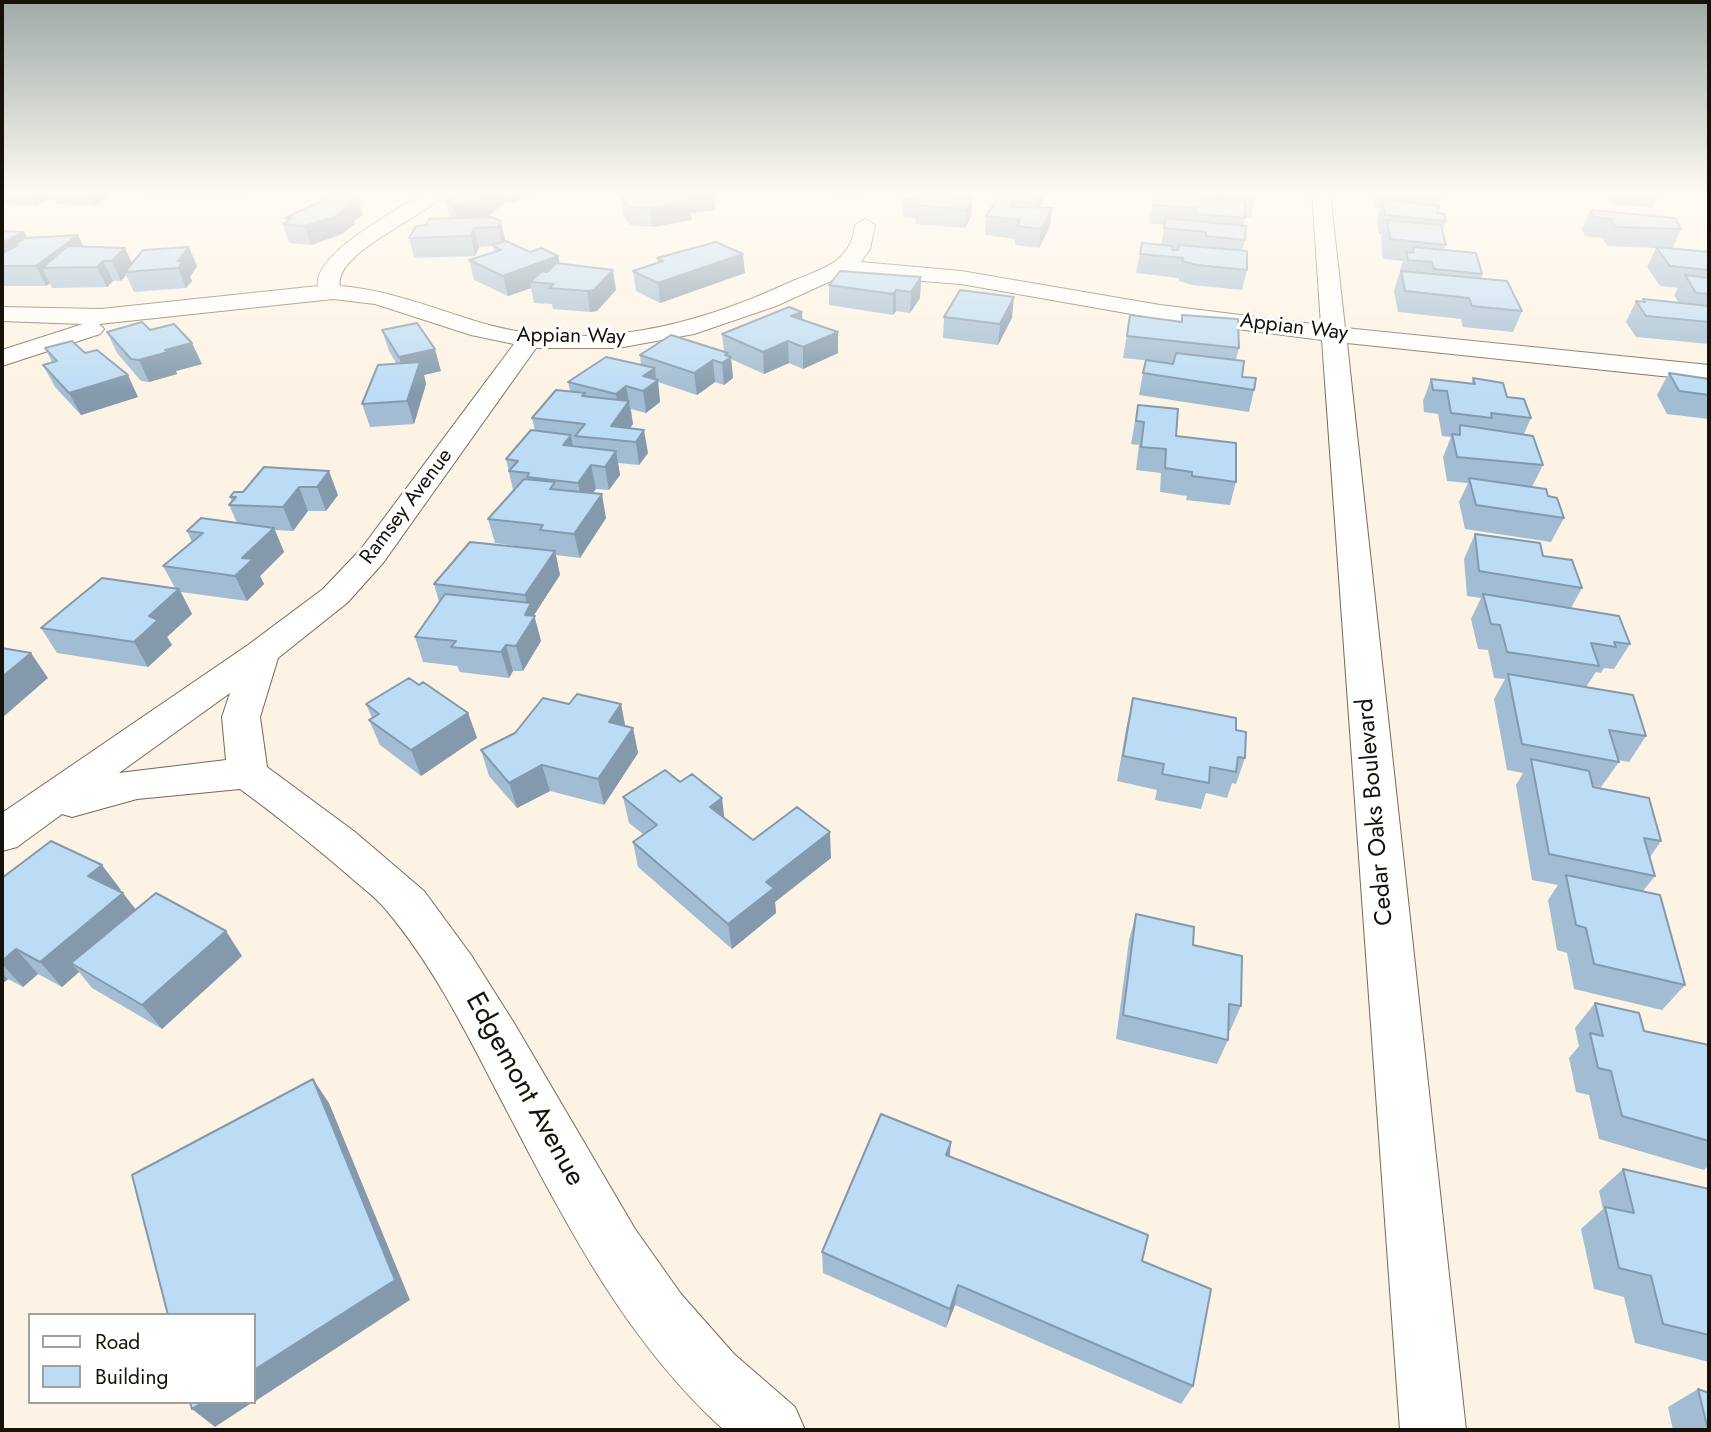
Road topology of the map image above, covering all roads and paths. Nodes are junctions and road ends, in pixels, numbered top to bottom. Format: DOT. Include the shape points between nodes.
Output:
graph roads {
  1 [pos="338,260"];
  2 [pos="850,260"];
  3 [pos="1326,260"];
  4 [pos="840,268"];
  5 [pos="330,291"];
  6 [pos="148,311"];
  7 [pos="7,315"];
  8 [pos="1332,333"];
  9 [pos="530,339"];
  10 [pos="2,352"];
  11 [pos="2,358"];
  12 [pos="1709,373"];
  13 [pos="261,653"];
  14 [pos="248,774"];
  15 [pos="16,825"];
  16 [pos="772,1430"];
  17 [pos="1433,1430"];
  1 -- 5 [label="street" via="328,279"];
  2 -- 4 [label="street, Appian Way"];
  3 -- 8 [label="street, Cedar Oaks Boulevard"];
  4 -- 8 [label="street, Appian Way" via="956,274 1161,312"];
  4 -- 9 [label="street, Appian Way" via="737,316 691,329 593,341"];
  5 -- 6 [label="street, Appian Way"];
  5 -- 9 [label="street, Appian Way" via="391,300 500,335"];
  6 -- 7 [label="street, Appian Way" via="54,318"];
  6 -- 11 [label="street"];
  7 -- 10 [label="street" via="15,330"];
  8 -- 12 [label="street, Appian Way"];
  8 -- 17 [label="street, Cedar Oaks Boulevard"];
  9 -- 13 [label="street, Ramsey Avenue" via="372,556 335,596"];
  13 -- 14 [label="street" via="241,717"];
  13 -- 15 [label="street, Ramsey Avenue"];
  14 -- 15 [label="street" via="180,776 111,787"];
  14 -- 16 [label="street, Edgemont Avenue" via="313,820 407,901 464,982 627,1274 685,1352"];
}
